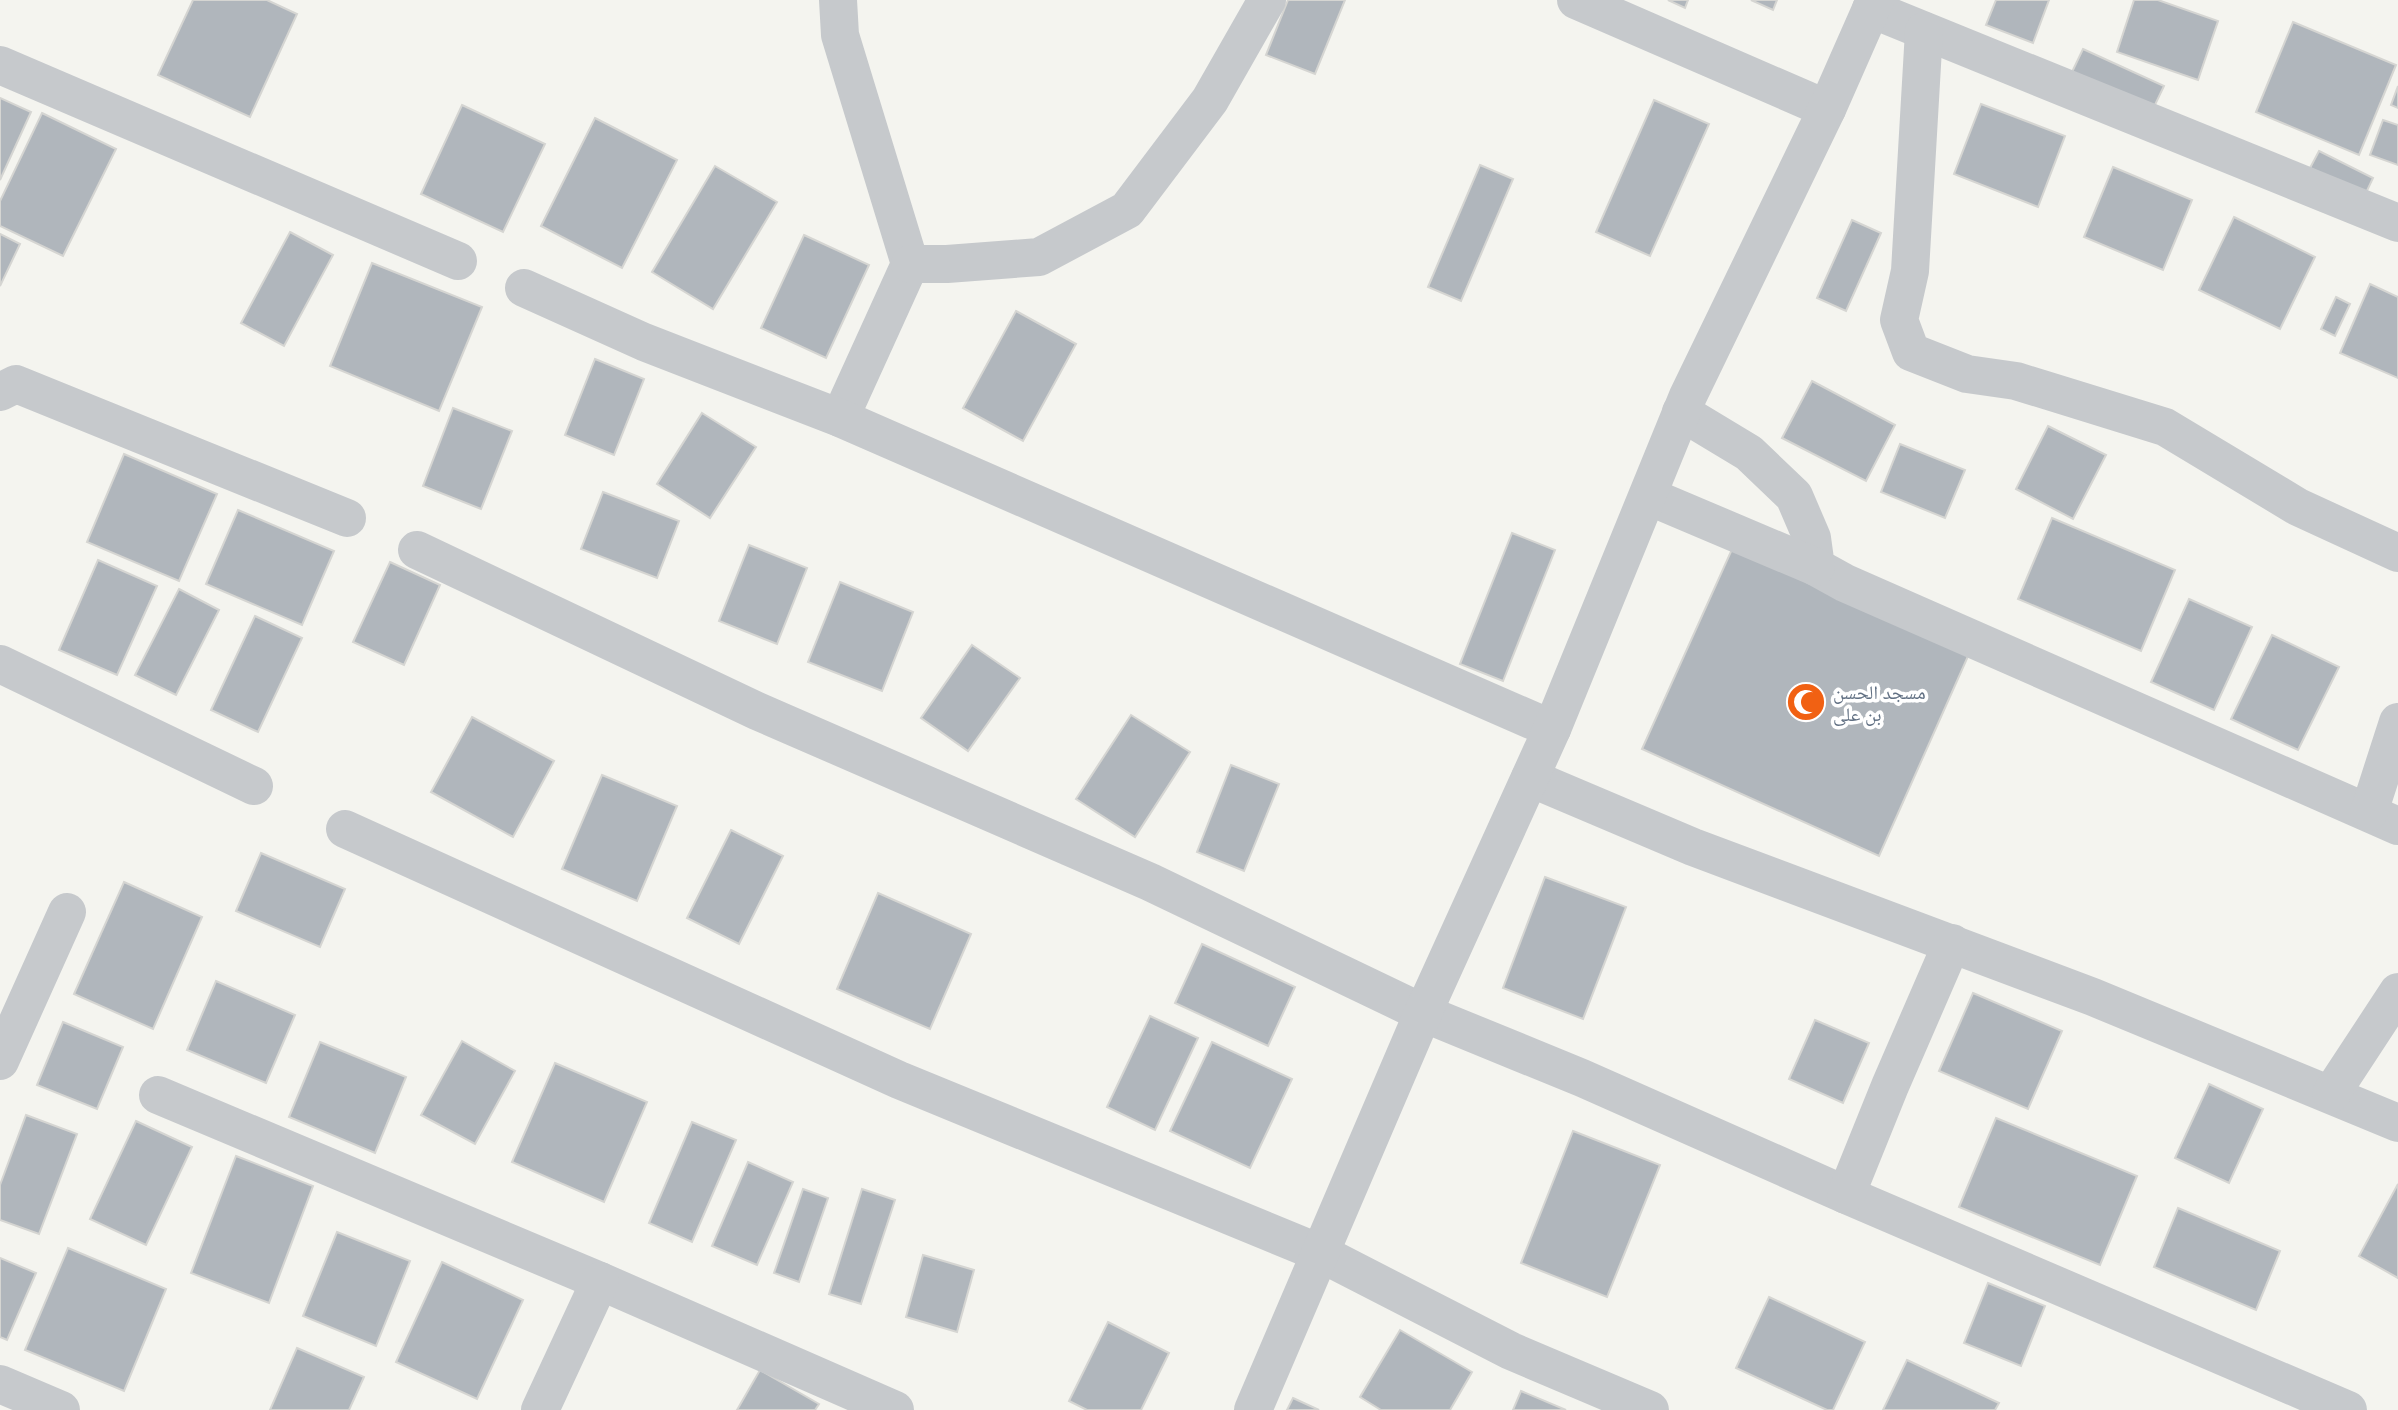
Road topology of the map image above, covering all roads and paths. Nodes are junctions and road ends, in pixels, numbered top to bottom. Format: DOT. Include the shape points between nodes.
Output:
graph roads {
  1 [pos="838,0"];
  2 [pos="1267,0"];
  3 [pos="1576,0"];
  4 [pos="1873,4"];
  5 [pos="1924,31"];
  6 [pos="0,65"];
  7 [pos="1827,109"];
  8 [pos="2398,223"];
  9 [pos="458,261"];
  10 [pos="910,264"];
  11 [pos="524,288"];
  12 [pos="0,392"];
  13 [pos="1681,412"];
  14 [pos="841,418"];
  15 [pos="1648,496"];
  16 [pos="347,518"];
  17 [pos="417,550"];
  18 [pos="2398,553"];
  19 [pos="1816,567"];
  20 [pos="0,664"];
  21 [pos="2398,722"];
  22 [pos="1552,729"];
  23 [pos="1530,778"];
  24 [pos="254,786"];
  25 [pos="2383,819"];
  26 [pos="345,829"];
  27 [pos="67,912"];
  28 [pos="1952,943"];
  29 [pos="2398,992"];
  30 [pos="1423,1013"];
  31 [pos="0,1061"];
  32 [pos="2331,1094"];
  33 [pos="158,1095"];
  34 [pos="2398,1123"];
  35 [pos="1846,1195"];
  36 [pos="1320,1253"];
  37 [pos="600,1281"];
  38 [pos="0,1384"];
  39 [pos="61,1410"];
  40 [pos="540,1410"];
  41 [pos="894,1410"];
  42 [pos="1253,1410"];
  43 [pos="1650,1410"];
  44 [pos="2348,1410"];
  1 -- 10 [label="street" via="840,35"];
  2 -- 10 [label="street" via="1210,100 1126,210 1039,257"];
  3 -- 7 [label="street"];
  4 -- 5 [label="street"];
  4 -- 7 [label="street"];
  5 -- 8 [label="street"];
  5 -- 18 [label="street" via="1910,271 1899,320 1911,352 1967,374 2016,380 2165,426 2298,507"];
  6 -- 9 [label="street"];
  7 -- 13 [label="street"];
  10 -- 14 [label="street"];
  11 -- 14 [label="street" via="644,342"];
  12 -- 16 [label="street" via="16,384"];
  13 -- 15 [label="street"];
  13 -- 19 [label="street" via="1749,453 1794,496 1812,538"];
  14 -- 22 [label="street"];
  15 -- 19 [label="street"];
  15 -- 22 [label="street"];
  17 -- 30 [label="street" via="757,711 1150,882"];
  19 -- 25 [label="street"];
  20 -- 24 [label="street"];
  21 -- 25 [label="street"];
  22 -- 23 [label="street"];
  23 -- 28 [label="street" via="1693,847"];
  23 -- 30 [label="street"];
  26 -- 36 [label="street" via="899,1080"];
  27 -- 31 [label="street"];
  28 -- 32 [label="street"];
  28 -- 35 [label="street"];
  29 -- 32 [label="street"];
  30 -- 35 [label="street"];
  30 -- 36 [label="street"];
  32 -- 34 [label="street"];
  33 -- 37 [label="street"];
  35 -- 44 [label="street"];
  36 -- 42 [label="street"];
  36 -- 43 [label="street" via="1511,1350"];
  37 -- 40 [label="street"];
  37 -- 41 [label="street"];
  38 -- 39 [label="street"];
}
